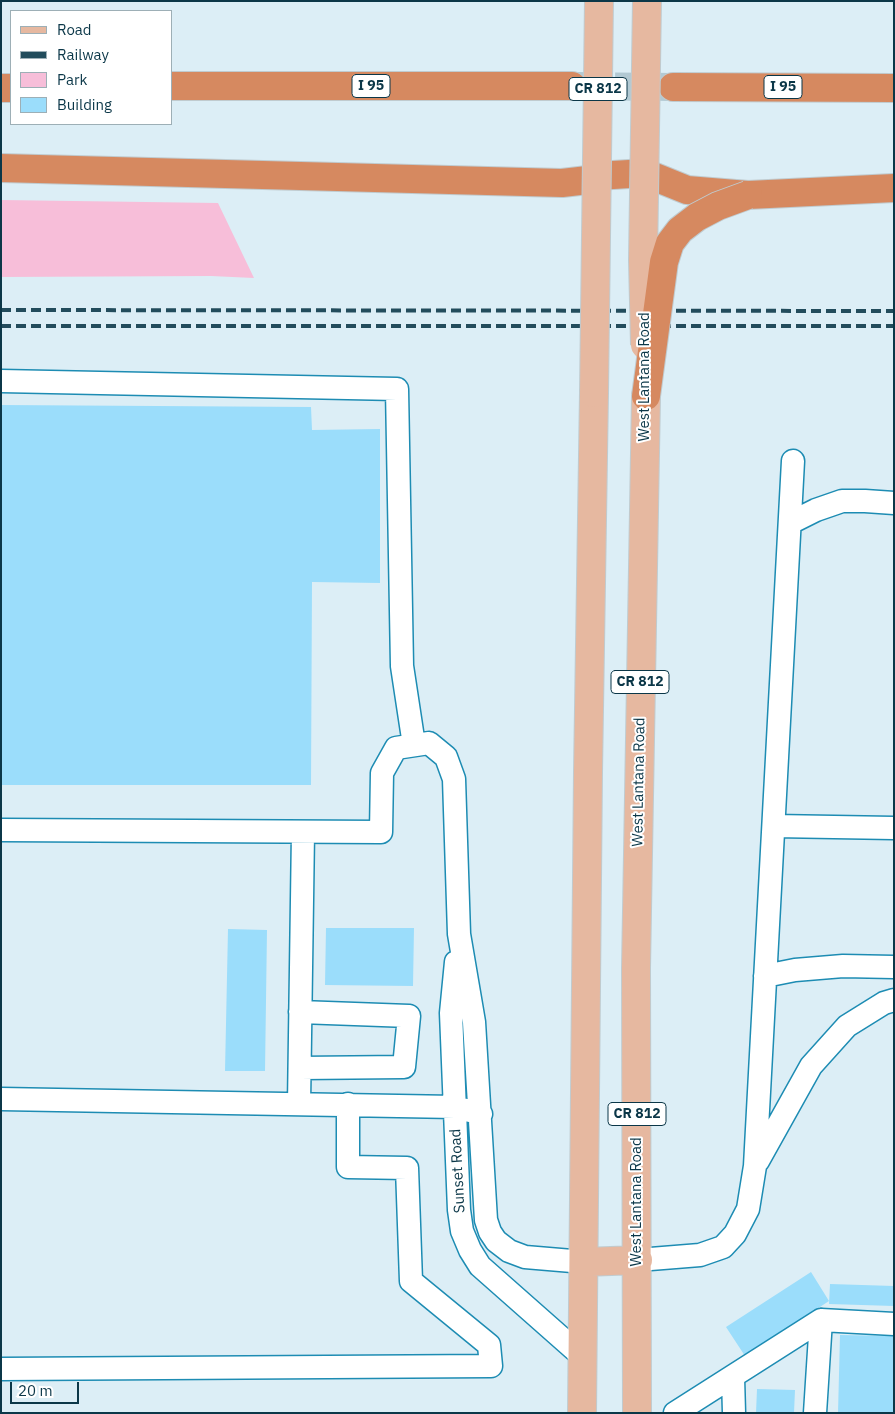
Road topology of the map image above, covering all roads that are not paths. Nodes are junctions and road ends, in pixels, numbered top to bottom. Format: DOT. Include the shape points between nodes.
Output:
graph roads {
  1 [pos="599,1"];
  2 [pos="647,1"];
  3 [pos="172,86"];
  4 [pos="572,86"];
  5 [pos="673,87"];
  6 [pos="894,88"];
  7 [pos="1,168"];
  8 [pos="644,173"];
  9 [pos="597,176"];
  10 [pos="894,188"];
  11 [pos="748,195"];
  12 [pos="1,381"];
  13 [pos="646,396"];
  14 [pos="793,461"];
  15 [pos="894,504"];
  16 [pos="790,523"];
  17 [pos="414,745"];
  18 [pos="774,826"];
  19 [pos="894,828"];
  20 [pos="1,830"];
  21 [pos="303,832"];
  22 [pos="459,934"];
  23 [pos="894,967"];
  24 [pos="766,976"];
  25 [pos="894,1000"];
  26 [pos="300,1012"];
  27 [pos="300,1068"];
  28 [pos="1,1099"];
  29 [pos="299,1104"];
  30 [pos="348,1104"];
  31 [pos="455,1107"];
  32 [pos="481,1114"];
  33 [pos="755,1166"];
  34 [pos="638,1260"];
  35 [pos="584,1262"];
  36 [pos="820,1320"];
  37 [pos="894,1324"];
  38 [pos="583,1357"];
  39 [pos="1,1369"];
  40 [pos="733,1377"];
  41 [pos="582,1413"];
  42 [pos="637,1413"];
  43 [pos="675,1413"];
  44 [pos="734,1413"];
  45 [pos="815,1413"];
  1 -- 9 [label="main road, CR 812, bridge"];
  2 -- 8 [label="main road, West Lantana Road / CR 812, bridge"];
  3 -- 4 [label="highway, I 95"];
  5 -- 6 [label="highway, I 95"];
  7 -- 9 [label="highway" via="562,183"];
  8 -- 9 [label="highway"];
  8 -- 11 [label="highway, bridge" via="687,190"];
  8 -- 13 [label="main road, West Lantana Road / CR 812, bridge"];
  9 -- 35 [label="main road, CR 812, bridge"];
  10 -- 11 [label="highway"];
  11 -- 13 [label="highway, bridge" via="697,217 670,243 664,262"];
  12 -- 17 [label="street" via="396,389 402,666"];
  13 -- 34 [label="main road, West Lantana Road / CR 812" via="636,958"];
  14 -- 16 [label="street"];
  15 -- 16 [label="street" via="842,501"];
  16 -- 18 [label="street"];
  17 -- 21 [label="street" via="396,748 382,773 381,832"];
  17 -- 22 [label="street, Sunset Road" via="429,743 446,757 454,779"];
  18 -- 19 [label="street"];
  18 -- 24 [label="street"];
  20 -- 21 [label="street"];
  21 -- 26 [label="street"];
  22 -- 31 [label="street, Sunset Road" via="452,1013"];
  22 -- 32 [label="street, Sunset Road" via="474,1022"];
  23 -- 24 [label="street" via="843,966"];
  24 -- 33 [label="street"];
  25 -- 33 [label="street" via="847,1026 811,1066"];
  26 -- 27 [label="street"];
  26 -- 27 [label="street" via="409,1016 404,1067"];
  27 -- 29 [label="street"];
  28 -- 29 [label="street"];
  29 -- 30 [label="street"];
  30 -- 31 [label="street"];
  30 -- 39 [label="street" via="348,1167 407,1168 410,1281 489,1345 491,1366"];
  31 -- 32 [label="street"];
  31 -- 38 [label="street, Sunset Road" via="459,1210 462,1231 470,1250 480,1266"];
  32 -- 35 [label="street, Sunset Road" via="486,1220 496,1241 525,1258"];
  33 -- 34 [label="street" via="748,1209 736,1234 724,1247 700,1255"];
  34 -- 35 [label="main road"];
  34 -- 42 [label="main road, West Lantana Road / CR 812"];
  35 -- 38 [label="main road, CR 812"];
  36 -- 37 [label="street"];
  36 -- 40 [label="street"];
  36 -- 45 [label="street"];
  38 -- 41 [label="main road, CR 812"];
  40 -- 43 [label="street"];
  40 -- 44 [label="street"];
}
